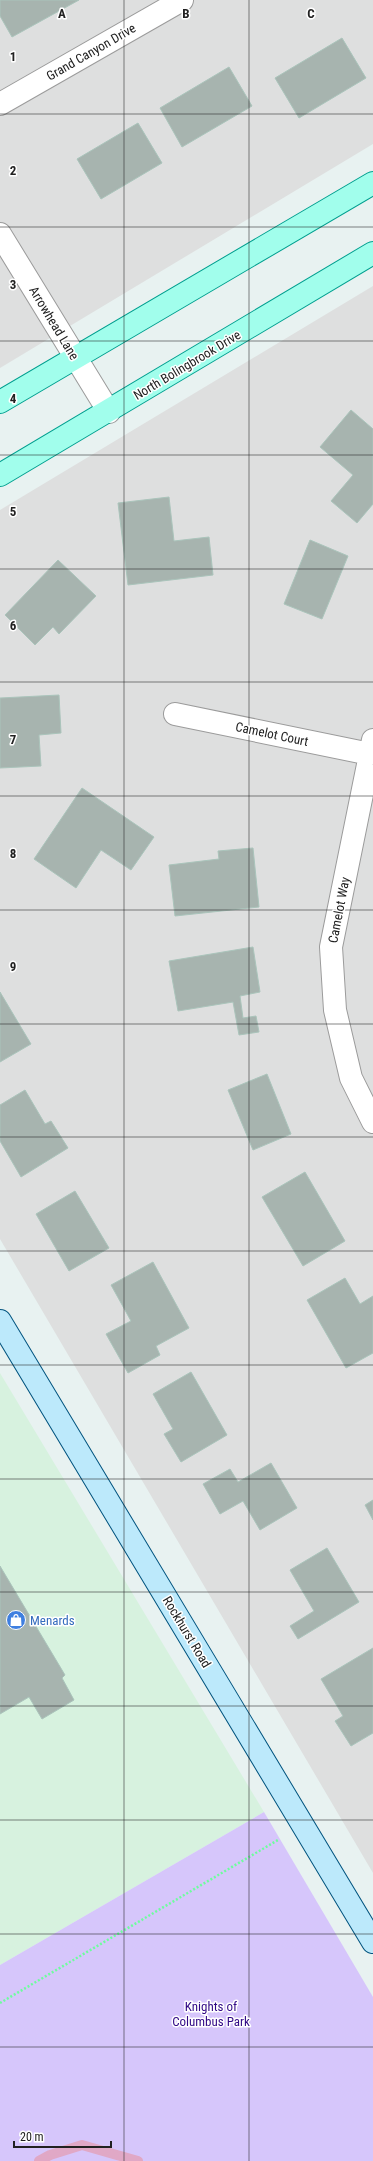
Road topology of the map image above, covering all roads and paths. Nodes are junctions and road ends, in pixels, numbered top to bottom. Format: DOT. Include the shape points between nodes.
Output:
graph roads {
  1 [pos="182,0"];
  2 [pos="0,104"];
  3 [pos="373,183"];
  4 [pos="0,234"];
  5 [pos="373,253"];
  6 [pos="75,358"];
  7 [pos="0,402"];
  8 [pos="108,412"];
  9 [pos="0,475"];
  10 [pos="175,714"];
  11 [pos="371,747"];
  12 [pos="373,1122"];
  13 [pos="0,1321"];
  14 [pos="303,1825"];
  15 [pos="373,1942"];
  16 [pos="0,2004"];
  1 -- 2 [label="street, Grand Canyon Drive"];
  3 -- 6 [label="main road"];
  4 -- 6 [label="street, Arrowhead Lane"];
  5 -- 8 [label="main road, North Bolingbrook Drive"];
  6 -- 7 [label="main road"];
  6 -- 8 [label="street, Arrowhead Lane"];
  8 -- 9 [label="main road, North Bolingbrook Drive"];
  10 -- 11 [label="street, Camelot Court"];
  11 -- 12 [label="street, Camelot Way" via="331,947 335,1010 350,1078"];
  13 -- 14 [label="street, Rockhurst Road"];
  14 -- 15 [label="street, Rockhurst Road"];
  14 -- 16 [label="path"];
}
